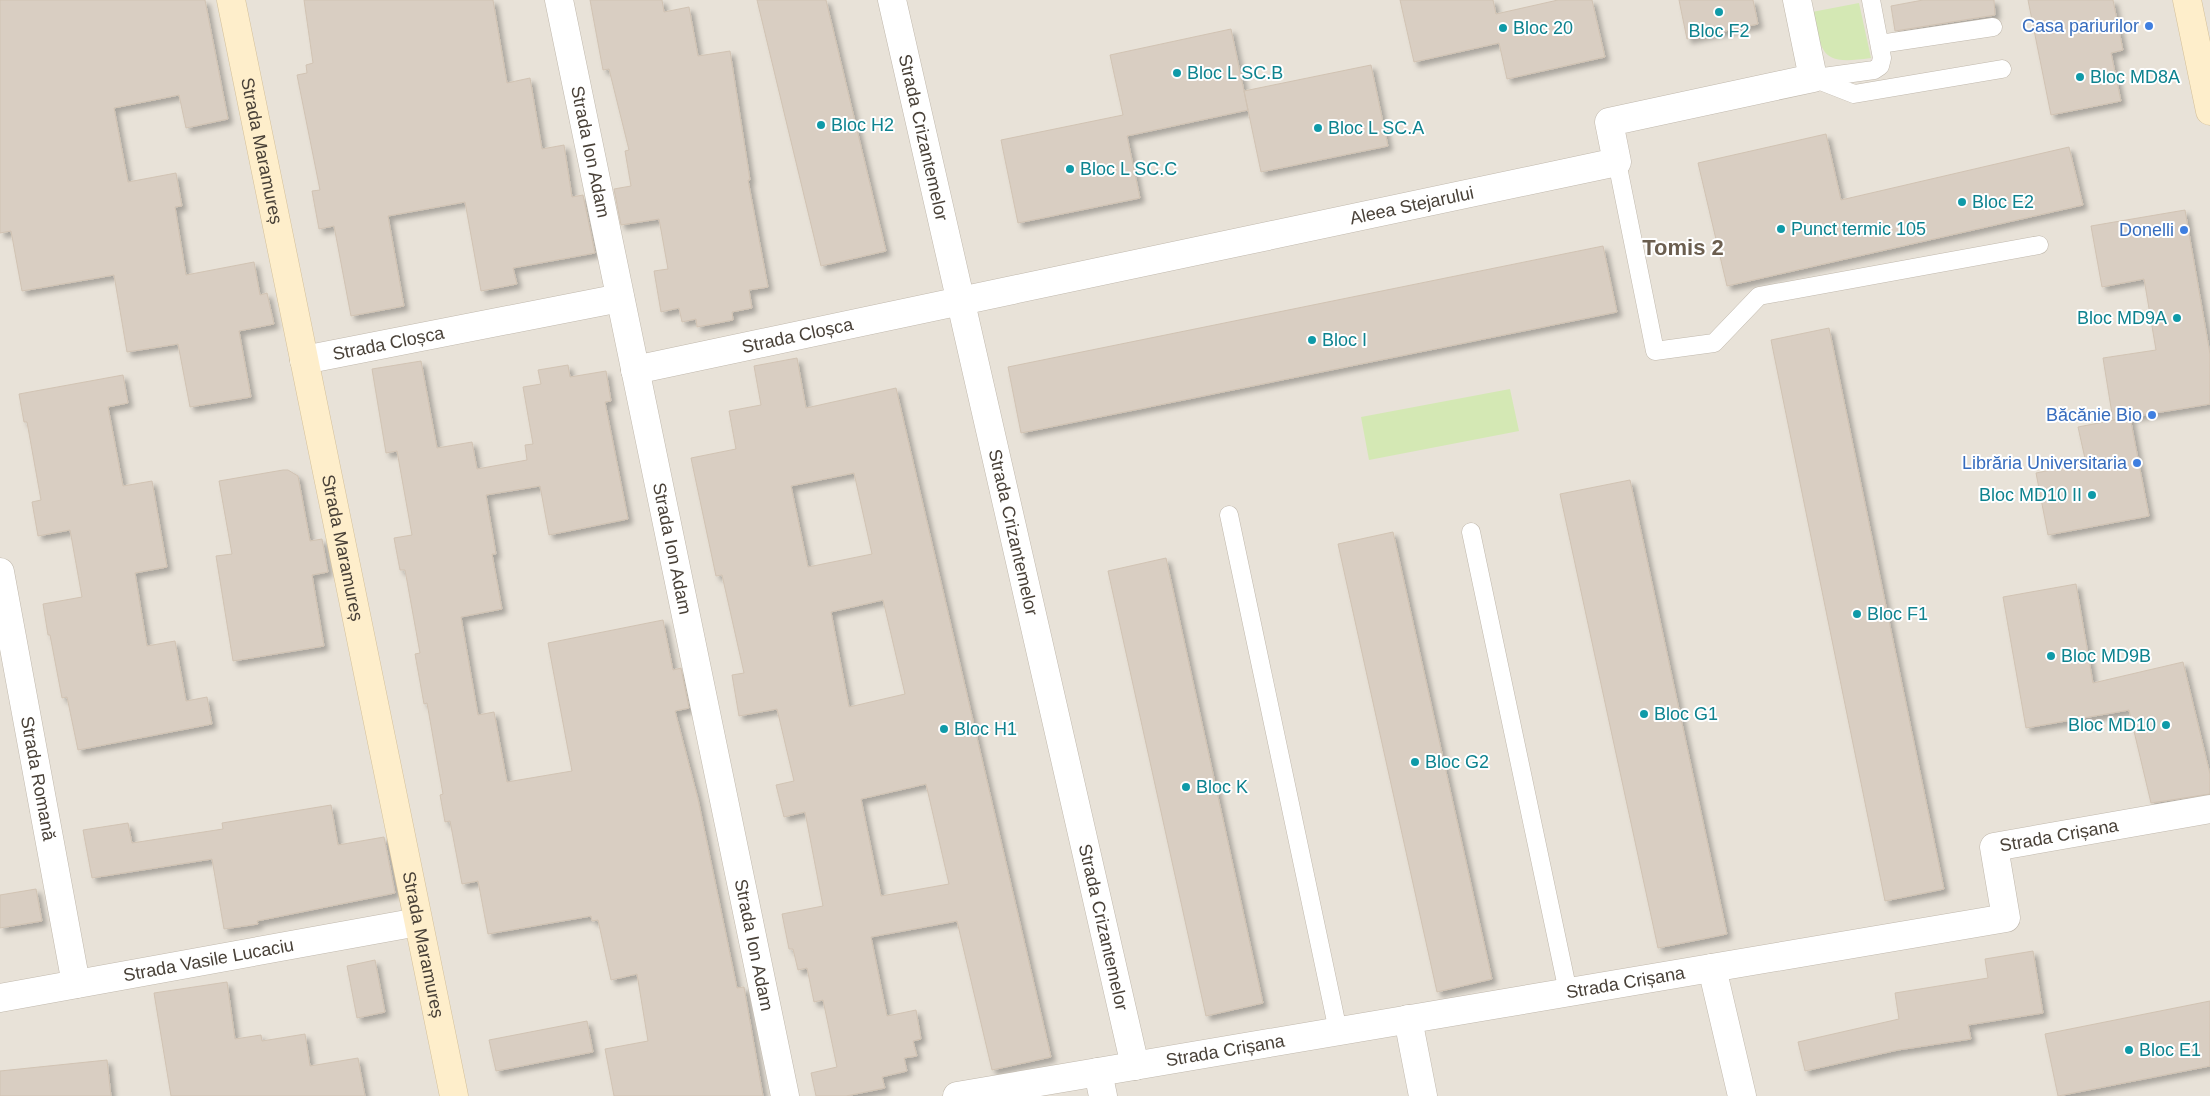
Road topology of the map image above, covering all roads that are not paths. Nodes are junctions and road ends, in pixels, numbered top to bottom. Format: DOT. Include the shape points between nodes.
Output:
graph roads {
  1 [pos="231,0"];
  2 [pos="559,0"];
  3 [pos="892,0"];
  4 [pos="1797,0"];
  5 [pos="1871,0"];
  6 [pos="2187,0"];
  7 [pos="1993,27"];
  8 [pos="1880,44"];
  9 [pos="2002,69"];
  10 [pos="1813,78"];
  11 [pos="2210,111"];
  12 [pos="1617,162"];
  13 [pos="2039,245"];
  14 [pos="620,298"];
  15 [pos="962,300"];
  16 [pos="304,360"];
  17 [pos="635,370"];
  18 [pos="1229,515"];
  19 [pos="1471,532"];
  20 [pos="0,572"];
  21 [pos="2210,809"];
  22 [pos="418,922"];
  23 [pos="1712,968"];
  24 [pos="76,984"];
  25 [pos="1568,992"];
  26 [pos="0,998"];
  27 [pos="1408,1019"];
  28 [pos="1338,1031"];
  29 [pos="1136,1066"];
  30 [pos="1100,1084"];
  31 [pos="454,1096"];
  32 [pos="785,1096"];
  33 [pos="957,1096"];
  34 [pos="1423,1096"];
  35 [pos="1742,1096"];
  1 -- 16 [label="street, Strada Maramureș"];
  2 -- 14 [label="street, Strada Ion Adam"];
  3 -- 15 [label="street, Strada Crizantemelor"];
  4 -- 10 [label="street"];
  5 -- 8 [label="lane"];
  6 -- 11 [label="street"];
  7 -- 8 [label="lane"];
  8 -- 10 [label="lane" via="1882,58 1880,66 1874,70"];
  9 -- 10 [label="lane" via="1854,94"];
  10 -- 12 [label="street" via="1608,122"];
  12 -- 13 [label="lane" via="1655,351 1714,344 1759,296"];
  12 -- 15 [label="street, Aleea Stejarului"];
  14 -- 16 [label="street, Strada Cloșca"];
  14 -- 17 [label="street, Strada Ion Adam"];
  15 -- 17 [label="street, Strada Cloșca"];
  15 -- 29 [label="street, Strada Crizantemelor"];
  16 -- 22 [label="street, Strada Maramureș"];
  17 -- 32 [label="street, Strada Ion Adam"];
  18 -- 28 [label="lane"];
  19 -- 25 [label="lane"];
  20 -- 24 [label="street, Strada Romană"];
  21 -- 23 [label="street, Strada Crișana" via="1994,847 2006,918"];
  22 -- 24 [label="street, Strada Vasile Lucaciu"];
  22 -- 31 [label="street, Strada Maramureș"];
  23 -- 25 [label="street, Strada Crișana"];
  23 -- 35 [label="street"];
  24 -- 26 [label="street, Strada Vasile Lucaciu"];
  25 -- 27 [label="street, Strada Crișana"];
  27 -- 28 [label="street, Strada Crișana"];
  27 -- 34 [label="street"];
  28 -- 29 [label="street, Strada Crișana"];
  29 -- 30 [label="street, Strada Crișana"];
  30 -- 33 [label="street, Strada Crișana"];
}
